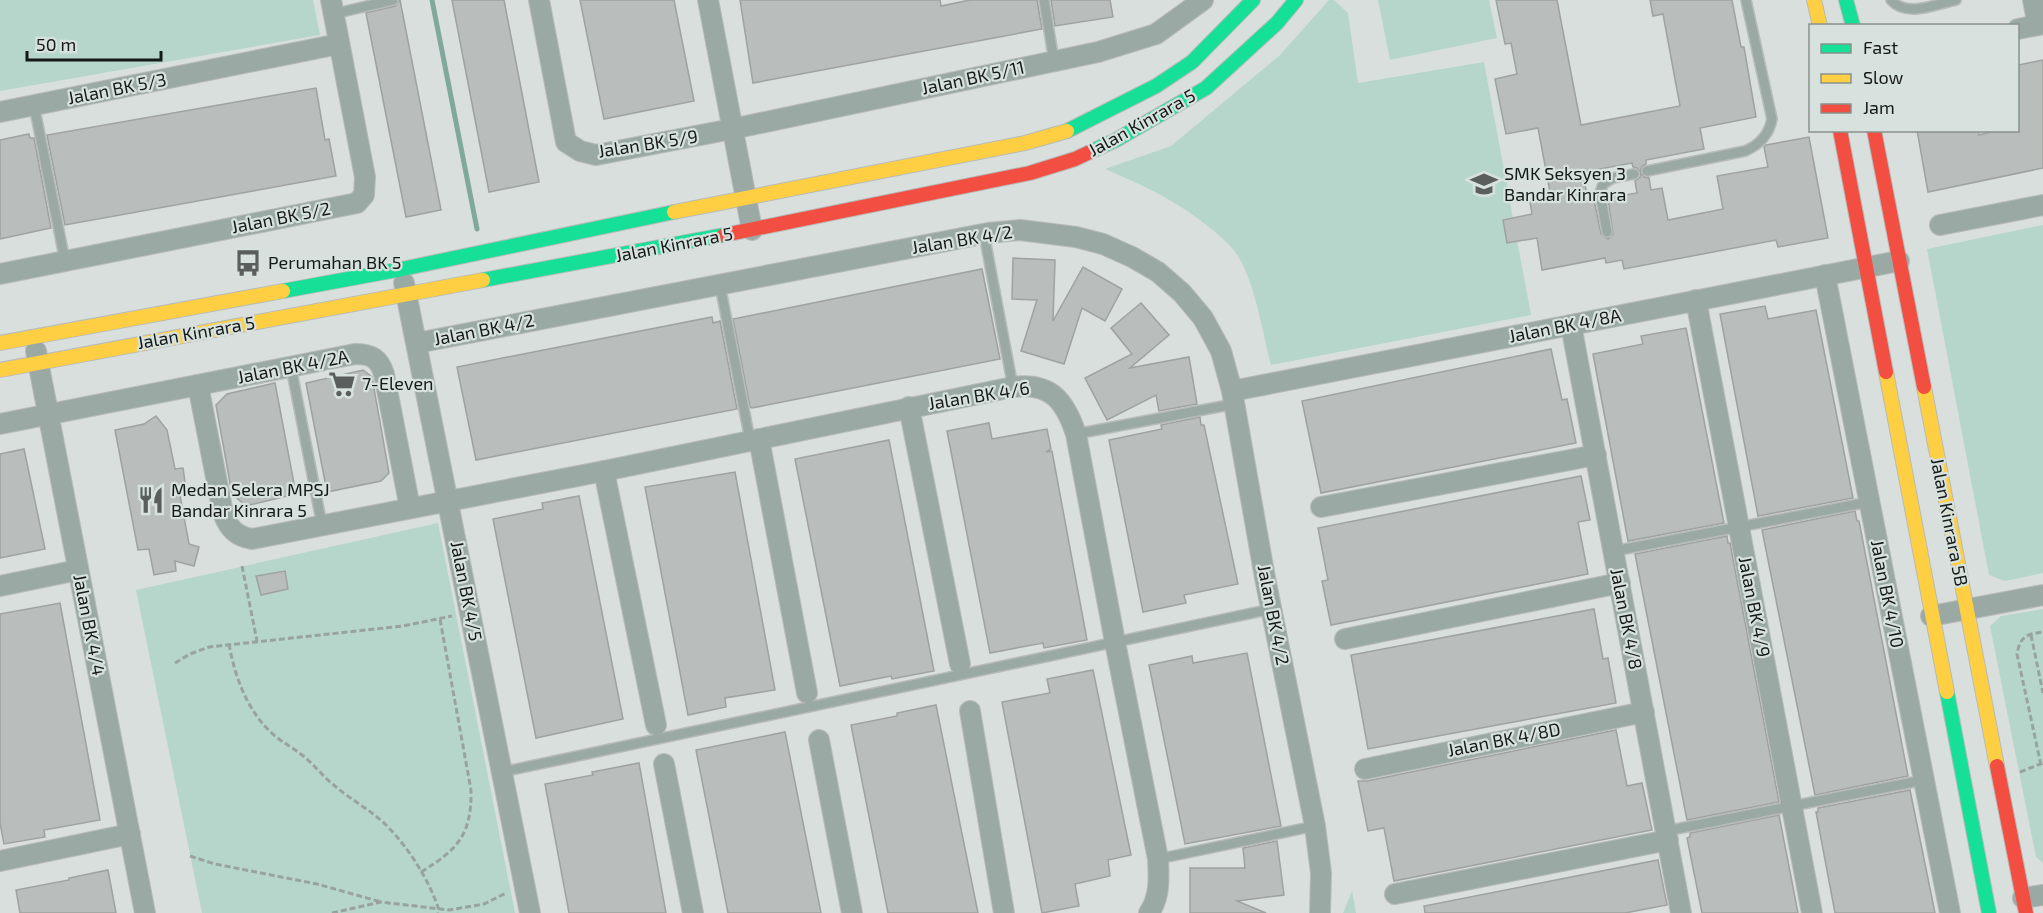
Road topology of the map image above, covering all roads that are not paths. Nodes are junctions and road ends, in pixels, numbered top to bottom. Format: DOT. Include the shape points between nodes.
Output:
graph roads {
  1 [pos="393,0"];
  2 [pos="539,0"];
  3 [pos="708,0"];
  4 [pos="1044,0"];
  5 [pos="1203,0"];
  6 [pos="1253,0"];
  7 [pos="1296,0"];
  8 [pos="1746,0"];
  9 [pos="1814,0"];
  10 [pos="1846,0"];
  11 [pos="1891,0"];
  12 [pos="1956,0"];
  13 [pos="2033,0"];
  14 [pos="332,7"];
  15 [pos="1820,24"];
  16 [pos="1852,24"];
  17 [pos="2041,25"];
  18 [pos="2019,29"];
  19 [pos="339,44"];
  20 [pos="1054,61"];
  21 [pos="34,105"];
  22 [pos="0,112"];
  23 [pos="732,129"];
  24 [pos="1840,132"];
  25 [pos="1874,132"];
  26 [pos="1647,171"];
  27 [pos="1634,174"];
  28 [pos="745,197"];
  29 [pos="2043,205"];
  30 [pos="1940,225"];
  31 [pos="752,230"];
  32 [pos="1607,232"];
  33 [pos="984,234"];
  34 [pos="65,261"];
  35 [pos="1899,261"];
  36 [pos="1866,267"];
  37 [pos="402,269"];
  38 [pos="0,274"];
  39 [pos="1825,275"];
  40 [pos="720,285"];
  41 [pos="407,295"];
  42 [pos="1696,300"];
  43 [pos="1571,325"];
  44 [pos="33,337"];
  45 [pos="0,343"];
  46 [pos="417,343"];
  47 [pos="38,362"];
  48 [pos="291,367"];
  49 [pos="0,370"];
  50 [pos="198,385"];
  51 [pos="1013,387"];
  52 [pos="1233,397"];
  53 [pos="909,407"];
  54 [pos="49,415"];
  55 [pos="0,424"];
  56 [pos="1076,434"];
  57 [pos="754,439"];
  58 [pos="1596,455"];
  59 [pos="604,471"];
  60 [pos="448,501"];
  61 [pos="1869,502"];
  62 [pos="1321,507"];
  63 [pos="410,508"];
  64 [pos="322,525"];
  65 [pos="1739,527"];
  66 [pos="1614,551"];
  67 [pos="78,570"];
  68 [pos="1620,583"];
  69 [pos="0,586"];
  70 [pos="2043,595"];
  71 [pos="1271,609"];
  72 [pos="1965,609"];
  73 [pos="1931,616"];
  74 [pos="1345,639"];
  75 [pos="1115,642"];
  76 [pos="960,664"];
  77 [pos="807,693"];
  78 [pos="970,711"];
  79 [pos="1644,712"];
  80 [pos="656,725"];
  81 [pos="819,740"];
  82 [pos="664,764"];
  83 [pos="1365,768"];
  84 [pos="502,772"];
  85 [pos="1924,780"];
  86 [pos="1792,806"];
  87 [pos="1315,826"];
  88 [pos="130,834"];
  89 [pos="1667,836"];
  90 [pos="1158,860"];
  91 [pos="0,861"];
  92 [pos="1395,894"];
  93 [pos="2043,895"];
  94 [pos="2025,906"];
  95 [pos="146,913"];
  96 [pos="530,913"];
  97 [pos="693,913"];
  98 [pos="852,913"];
  99 [pos="1004,913"];
  100 [pos="1149,913"];
  101 [pos="1320,913"];
  102 [pos="1682,913"];
  103 [pos="1812,913"];
  104 [pos="1950,913"];
  105 [pos="1989,913"];
  1 -- 14 [label="lane"];
  2 -- 23 [label="street, Jalan BK 5/9" via="566,142 596,155"];
  3 -- 23 [label="street"];
  4 -- 20 [label="lane"];
  5 -- 20 [label="street, Jalan BK 5/11" via="1156,34"];
  6 -- 28 [label="main road, Jalan Kinrara 5" via="1192,62 1156,86 1067,131 1025,143"];
  7 -- 31 [label="main road, Jalan Kinrara 5" via="1277,23 1206,88 1075,159 1030,173"];
  8 -- 26 [label="lane" via="1770,108 1770,128 1755,146 1745,151"];
  9 -- 15 [label="main road"];
  10 -- 16 [label="main road"];
  11 -- 12 [label="lane" via="1910,10"];
  13 -- 17 [label="street"];
  14 -- 19 [label="street, Jalan BK 5/2"];
  17 -- 18 [label="street"];
  19 -- 21 [label="street, Jalan BK 5/3"];
  19 -- 34 [label="street, Jalan BK 5/2" via="365,177 364,195 357,203"];
  20 -- 23 [label="street, Jalan BK 5/11"];
  21 -- 22 [label="street, Jalan BK 5/3"];
  21 -- 34 [label="lane"];
  23 -- 28 [label="street"];
  24 -- 36 [label="main road, Jalan Kinrara 5B"];
  25 -- 35 [label="main road, Jalan Kinrara 5B"];
  27 -- 32 [label="lane" via="1603,184 1600,194"];
  28 -- 31 [label="street"];
  28 -- 37 [label="main road, Jalan Kinrara 5"];
  29 -- 30 [label="street"];
  31 -- 41 [label="main road, Jalan Kinrara 5"];
  33 -- 40 [label="street, Jalan BK 4/2"];
  33 -- 51 [label="lane"];
  33 -- 52 [label="street, Jalan BK 4/2" via="1020,230 1076,237 1103,244 1158,272 1203,318 1221,351"];
  34 -- 38 [label="street, Jalan BK 5/2"];
  35 -- 36 [label="street, Jalan BK 4/8A"];
  35 -- 72 [label="main road, Jalan Kinrara 5B"];
  36 -- 39 [label="street, Jalan BK 4/8A"];
  36 -- 73 [label="main road, Jalan Kinrara 5B"];
  37 -- 41 [label="street, Jalan BK 4/5"];
  37 -- 44 [label="main road, Jalan Kinrara 5"];
  39 -- 42 [label="street, Jalan BK 4/8A"];
  39 -- 61 [label="street, Jalan BK 4/10"];
  40 -- 46 [label="street, Jalan BK 4/2"];
  40 -- 57 [label="lane"];
  41 -- 46 [label="street, Jalan BK 4/5"];
  41 -- 47 [label="main road, Jalan Kinrara 5"];
  42 -- 43 [label="street, Jalan BK 4/8A"];
  42 -- 65 [label="street, Jalan BK 4/9"];
  43 -- 52 [label="street, Jalan BK 4/8A"];
  43 -- 58 [label="street, Jalan BK 4/8"];
  44 -- 45 [label="main road, Jalan Kinrara 5"];
  44 -- 47 [label="street, Jalan BK 4/4"];
  46 -- 60 [label="street, Jalan BK 4/5"];
  47 -- 49 [label="main road, Jalan Kinrara 5"];
  47 -- 54 [label="street, Jalan BK 4/4"];
  48 -- 50 [label="street, Jalan BK 4/2A"];
  48 -- 63 [label="street, Jalan BK 4/2A" via="355,354 376,358 384,374"];
  48 -- 64 [label="lane"];
  50 -- 54 [label="street, Jalan BK 4/2A"];
  50 -- 64 [label="street" via="223,513 232,532 252,539"];
  51 -- 53 [label="street, Jalan BK 4/6"];
  51 -- 56 [label="street, Jalan BK 4/6" via="1038,387 1054,395 1069,411"];
  52 -- 56 [label="lane"];
  52 -- 71 [label="street, Jalan BK 4/2"];
  53 -- 57 [label="street, Jalan BK 4/6"];
  53 -- 76 [label="street"];
  54 -- 55 [label="street"];
  54 -- 67 [label="street, Jalan BK 4/4"];
  56 -- 75 [label="street, Jalan BK 4/6"];
  57 -- 59 [label="street, Jalan BK 4/6"];
  57 -- 77 [label="street"];
  58 -- 62 [label="street"];
  58 -- 66 [label="street, Jalan BK 4/8"];
  59 -- 60 [label="street, Jalan BK 4/6"];
  59 -- 80 [label="street"];
  60 -- 63 [label="street"];
  60 -- 84 [label="street, Jalan BK 4/5"];
  61 -- 65 [label="lane"];
  61 -- 85 [label="street, Jalan BK 4/10"];
  63 -- 64 [label="street"];
  65 -- 66 [label="lane"];
  65 -- 86 [label="street, Jalan BK 4/9"];
  66 -- 68 [label="street, Jalan BK 4/8"];
  67 -- 69 [label="street"];
  67 -- 88 [label="street, Jalan BK 4/4"];
  68 -- 74 [label="street"];
  68 -- 79 [label="street, Jalan BK 4/8"];
  70 -- 72 [label="street"];
  71 -- 75 [label="lane"];
  71 -- 87 [label="street, Jalan BK 4/2"];
  72 -- 73 [label="street"];
  72 -- 94 [label="main road, Jalan Kinrara 5B"];
  73 -- 105 [label="main road, Jalan Kinrara 5B"];
  75 -- 84 [label="lane"];
  75 -- 90 [label="street, Jalan BK 4/6"];
  78 -- 99 [label="street"];
  79 -- 83 [label="street, Jalan BK 4/8D"];
  79 -- 89 [label="street, Jalan BK 4/8"];
  81 -- 98 [label="street"];
  82 -- 97 [label="street"];
  84 -- 96 [label="street, Jalan BK 4/5"];
  85 -- 86 [label="lane"];
  85 -- 104 [label="street, Jalan BK 4/10"];
  86 -- 89 [label="lane"];
  86 -- 103 [label="street, Jalan BK 4/9"];
  87 -- 90 [label="lane"];
  87 -- 101 [label="street, Jalan BK 4/2" via="1321,873"];
  88 -- 91 [label="street"];
  88 -- 95 [label="street, Jalan BK 4/4"];
  89 -- 92 [label="street"];
  89 -- 102 [label="street, Jalan BK 4/8"];
  90 -- 100 [label="street, Jalan BK 4/6" via="1159,882"];
  93 -- 94 [label="street"];
}
